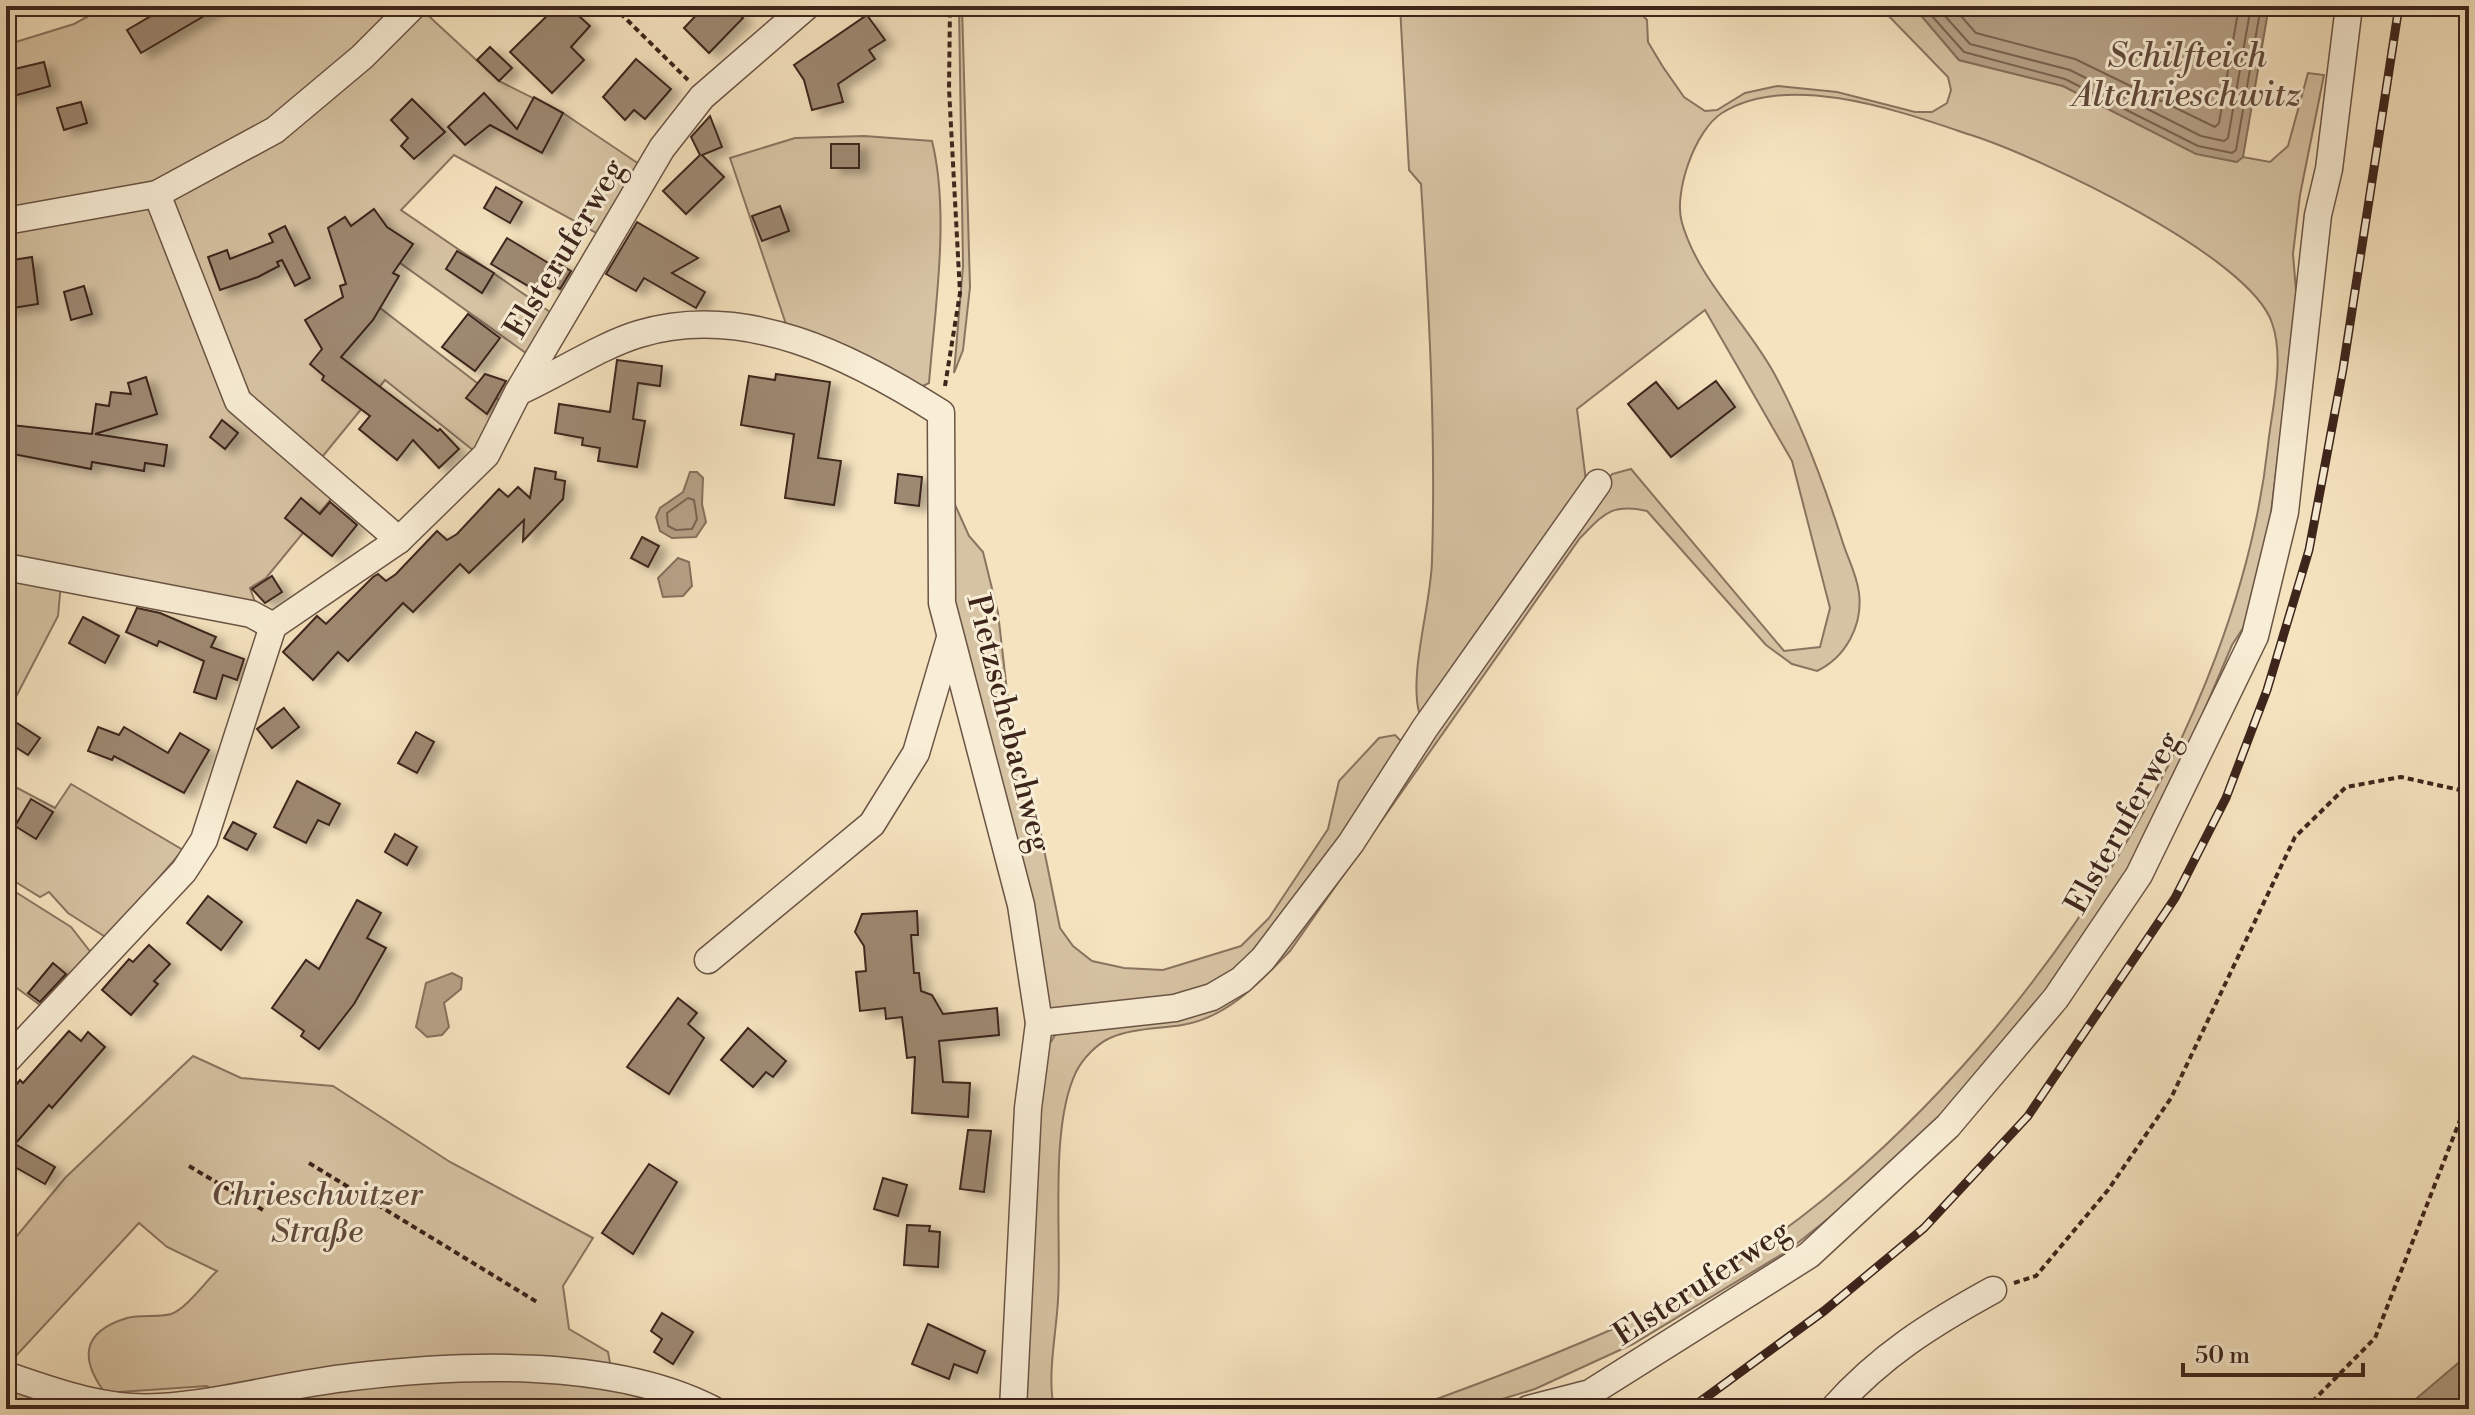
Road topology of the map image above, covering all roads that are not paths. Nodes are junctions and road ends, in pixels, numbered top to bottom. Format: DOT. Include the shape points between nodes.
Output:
graph roads {
  1 [pos="413,6"];
  2 [pos="807,6"];
  3 [pos="2349,6"];
  4 [pos="157,194"];
  5 [pos="6,221"];
  6 [pos="518,392"];
  7 [pos="1598,483"];
  8 [pos="399,540"];
  9 [pos="6,567"];
  10 [pos="273,626"];
  11 [pos="950,638"];
  12 [pos="708,960"];
  13 [pos="1039,1023"];
  14 [pos="6,1061"];
  15 [pos="1993,1290"];
  16 [pos="6,1375"];
  17 [pos="712,1409"];
  18 [pos="1013,1409"];
  19 [pos="1528,1409"];
  20 [pos="1833,1409"];
  1 -- 4 [label="street" via="275,130"];
  2 -- 6 [label="street, Elsteruferweg" via="702,97 662,148"];
  3 -- 19 [label="street, Elsteruferweg" via="2329,169 2318,215 2285,512 2258,623 2139,875 2056,998 1948,1126 1809,1255 1590,1393"];
  4 -- 5 [label="street"];
  4 -- 8 [label="street" via="238,401"];
  6 -- 8 [label="street, Elsteruferweg" via="486,455"];
  6 -- 11 [label="street, Pietzschebachweg" via="636,335 685,323 760,329 874,373 941,413 942,603"];
  7 -- 13 [label="street" via="1425,728 1351,843 1252,970 1212,997 1175,1008"];
  8 -- 10 [label="street, Elsteruferweg"];
  9 -- 10 [label="street" via="251,614"];
  10 -- 14 [label="street" via="204,840 184,871"];
  11 -- 12 [label="street" via="916,753 872,824"];
  11 -- 13 [label="street, Pietzschebachweg" via="1021,905"];
  13 -- 18 [label="street, Pietzschebachweg" via="1027,1124"];
  15 -- 20 [label="street" via="1867,1371"];
  16 -- 17 [label="street" via="63,1395 159,1407 354,1377 516,1367 613,1378"];
}
